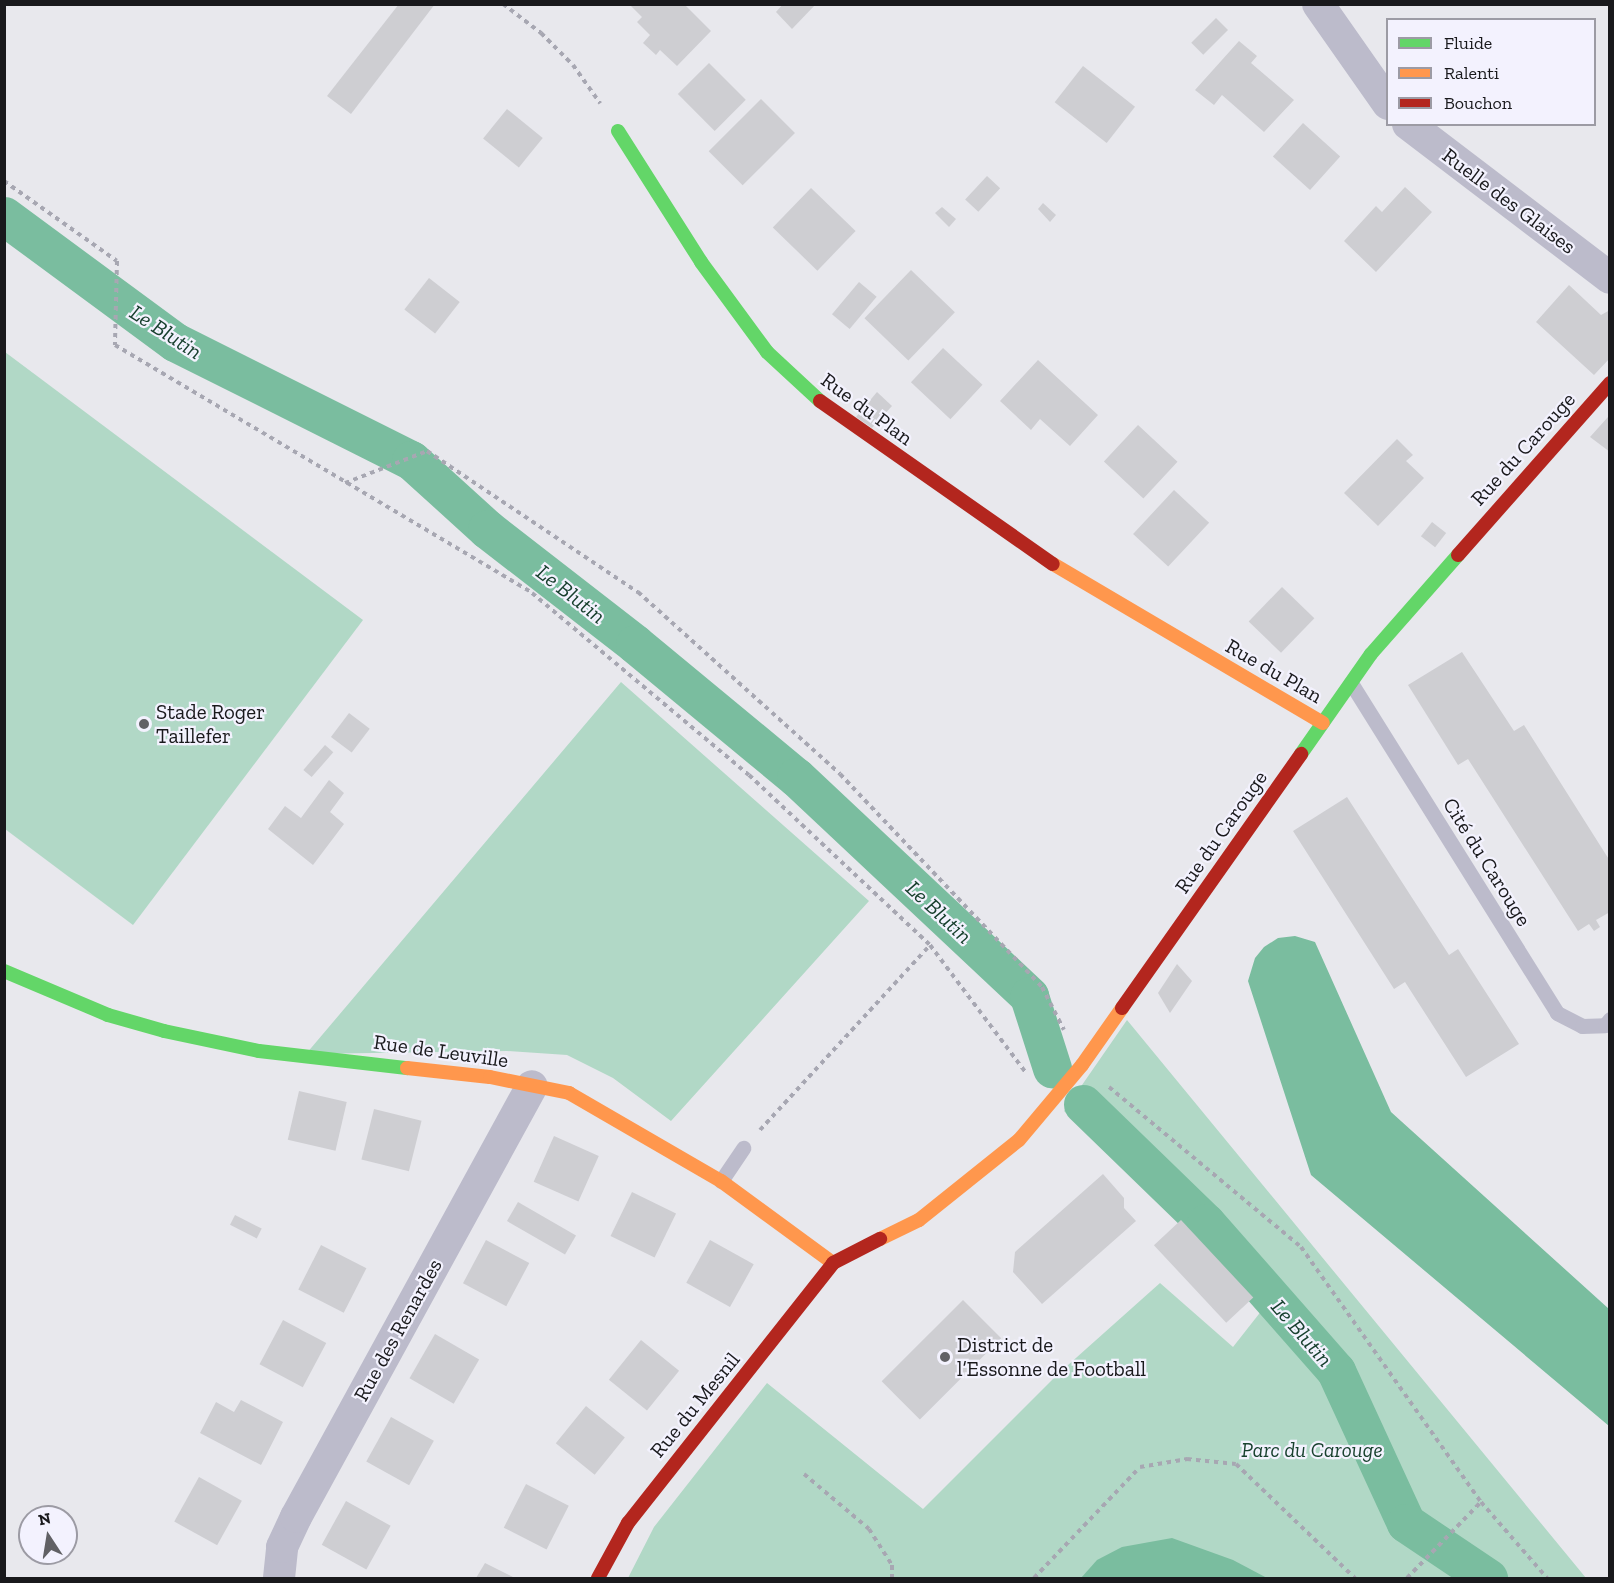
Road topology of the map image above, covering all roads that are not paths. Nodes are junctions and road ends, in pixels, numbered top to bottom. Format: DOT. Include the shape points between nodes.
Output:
graph roads {
  1 [pos="1318,4"];
  2 [pos="1386,101"];
  3 [pos="1411,126"];
  4 [pos="618,131"];
  5 [pos="1610,278"];
  6 [pos="1610,383"];
  7 [pos="1352,683"];
  8 [pos="1323,723"];
  9 [pos="4,971"];
  10 [pos="1610,1019"];
  11 [pos="532,1086"];
  12 [pos="743,1148"];
  13 [pos="722,1181"];
  14 [pos="833,1263"];
  15 [pos="279,1578"];
  16 [pos="598,1578"];
  1 -- 2 [label="street"];
  3 -- 5 [label="street, Ruelle des Glaises"];
  4 -- 8 [label="street, Rue du Plan" via="701,262 767,352 814,398 1041,557"];
  6 -- 7 [label="street, Rue du Carouge" via="1419,597"];
  7 -- 8 [label="street, Rue du Carouge"];
  7 -- 10 [label="lane, Cité du Carouge" via="1557,1013 1582,1026 1605,1025"];
  8 -- 14 [label="street, Rue du Carouge" via="1082,1065 1019,1140 919,1220"];
  9 -- 11 [label="street, Rue de Leuville" via="108,1015 164,1031 259,1051 490,1077"];
  11 -- 13 [label="street, Rue de Leuville" via="568,1093 592,1104"];
  11 -- 15 [label="street, Rue des Renardes" via="296,1517 282,1547"];
  12 -- 13 [label="lane"];
  13 -- 14 [label="street, Rue de Leuville"];
  14 -- 16 [label="street, Rue du Mesnil" via="628,1522"];
}
